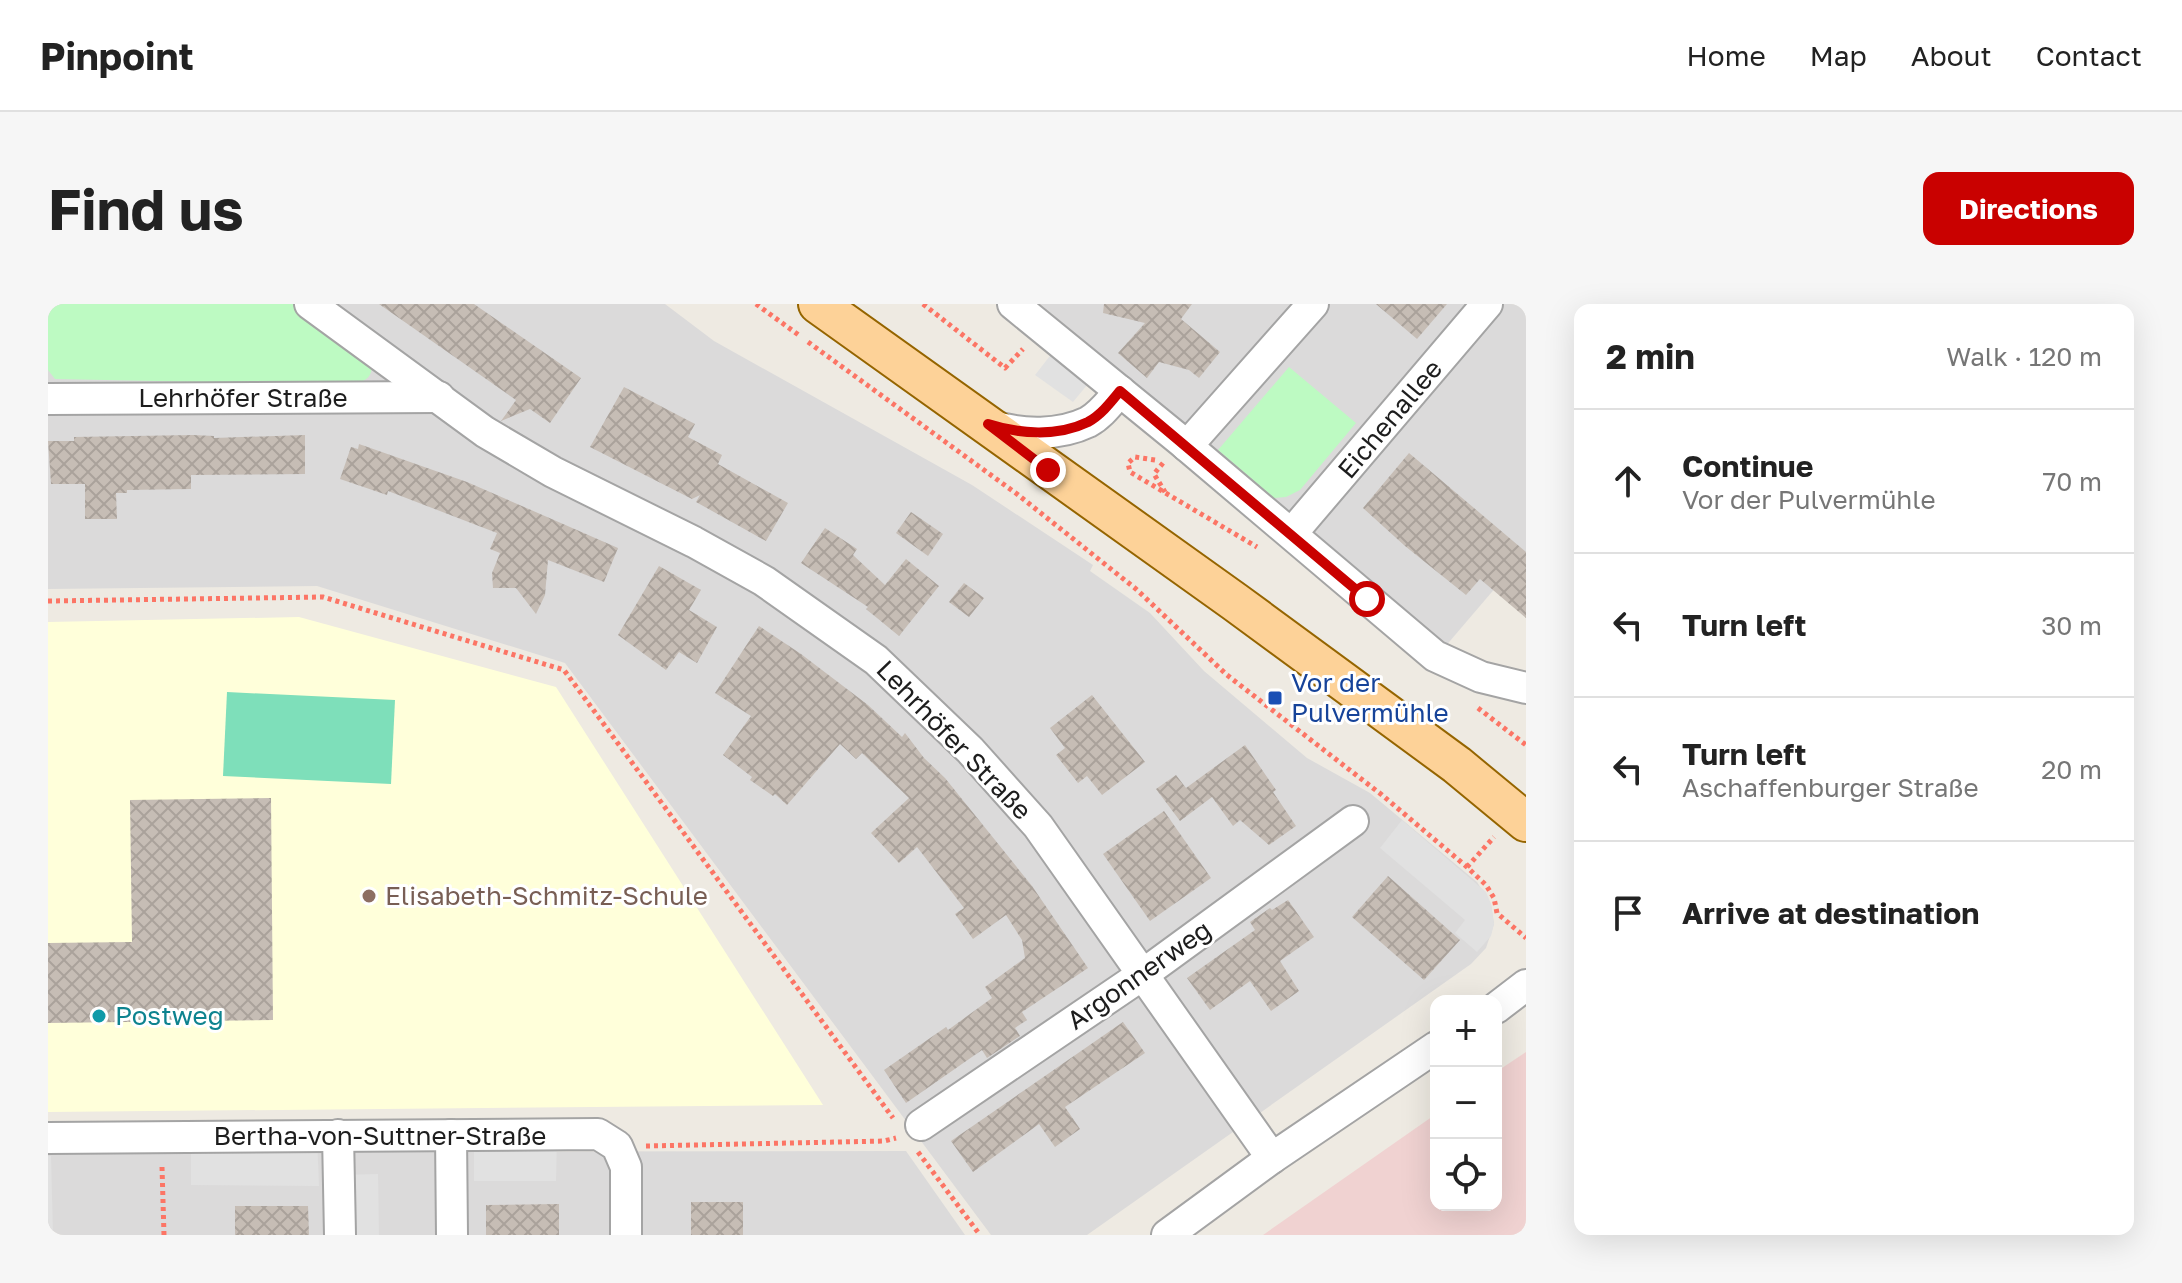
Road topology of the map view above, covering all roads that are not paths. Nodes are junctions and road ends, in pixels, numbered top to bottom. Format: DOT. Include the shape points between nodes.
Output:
graph roads {
  1 [pos="310,304"];
  2 [pos="818,304"];
  3 [pos="1013,304"];
  4 [pos="1313,304"];
  5 [pos="1487,304"];
  6 [pos="1120,391"];
  7 [pos="439,397"];
  8 [pos="48,399"];
  9 [pos="988,424"];
  10 [pos="1170,458"];
  11 [pos="1292,533"];
  12 [pos="1526,688"];
  13 [pos="1353,821"];
  14 [pos="1526,822"];
  15 [pos="1142,975"];
  16 [pos="1526,985"];
  17 [pos="1502,1003"];
  18 [pos="1430,1051"];
  19 [pos="910,1133"];
  20 [pos="338,1135"];
  21 [pos="451,1135"];
  22 [pos="48,1138"];
  23 [pos="1272,1158"];
  24 [pos="340,1235"];
  25 [pos="452,1235"];
  26 [pos="626,1235"];
  27 [pos="1167,1235"];
  1 -- 7 [label="street, Lehrhöfer Straße"];
  2 -- 9 [label="main road"];
  3 -- 6 [label="street"];
  4 -- 10 [label="street"];
  5 -- 11 [label="street, Eichenallee"];
  6 -- 9 [label="street" via="1090,421 1072,427 1013,432"];
  6 -- 10 [label="street"];
  7 -- 8 [label="street, Lehrhöfer Straße"];
  7 -- 15 [label="street, Lehrhöfer Straße" via="516,451 764,581 876,660 1017,800"];
  9 -- 14 [label="main road" via="1457,765"];
  10 -- 11 [label="street"];
  11 -- 12 [label="street" via="1435,656 1481,677"];
  13 -- 15 [label="street, Argonnerweg"];
  15 -- 19 [label="street, Argonnerweg"];
  15 -- 23 [label="street, Lehrhöfer Straße"];
  16 -- 17 [label="street"];
  18 -- 23 [label="street"];
  20 -- 21 [label="street, Bertha-von-Suttner-Straße"];
  20 -- 22 [label="street, Bertha-von-Suttner-Straße"];
  20 -- 24 [label="street"];
  21 -- 25 [label="street"];
  21 -- 26 [label="street, Bertha-von-Suttner-Straße" via="598,1134 617,1146 626,1167"];
  23 -- 27 [label="street"];
}
